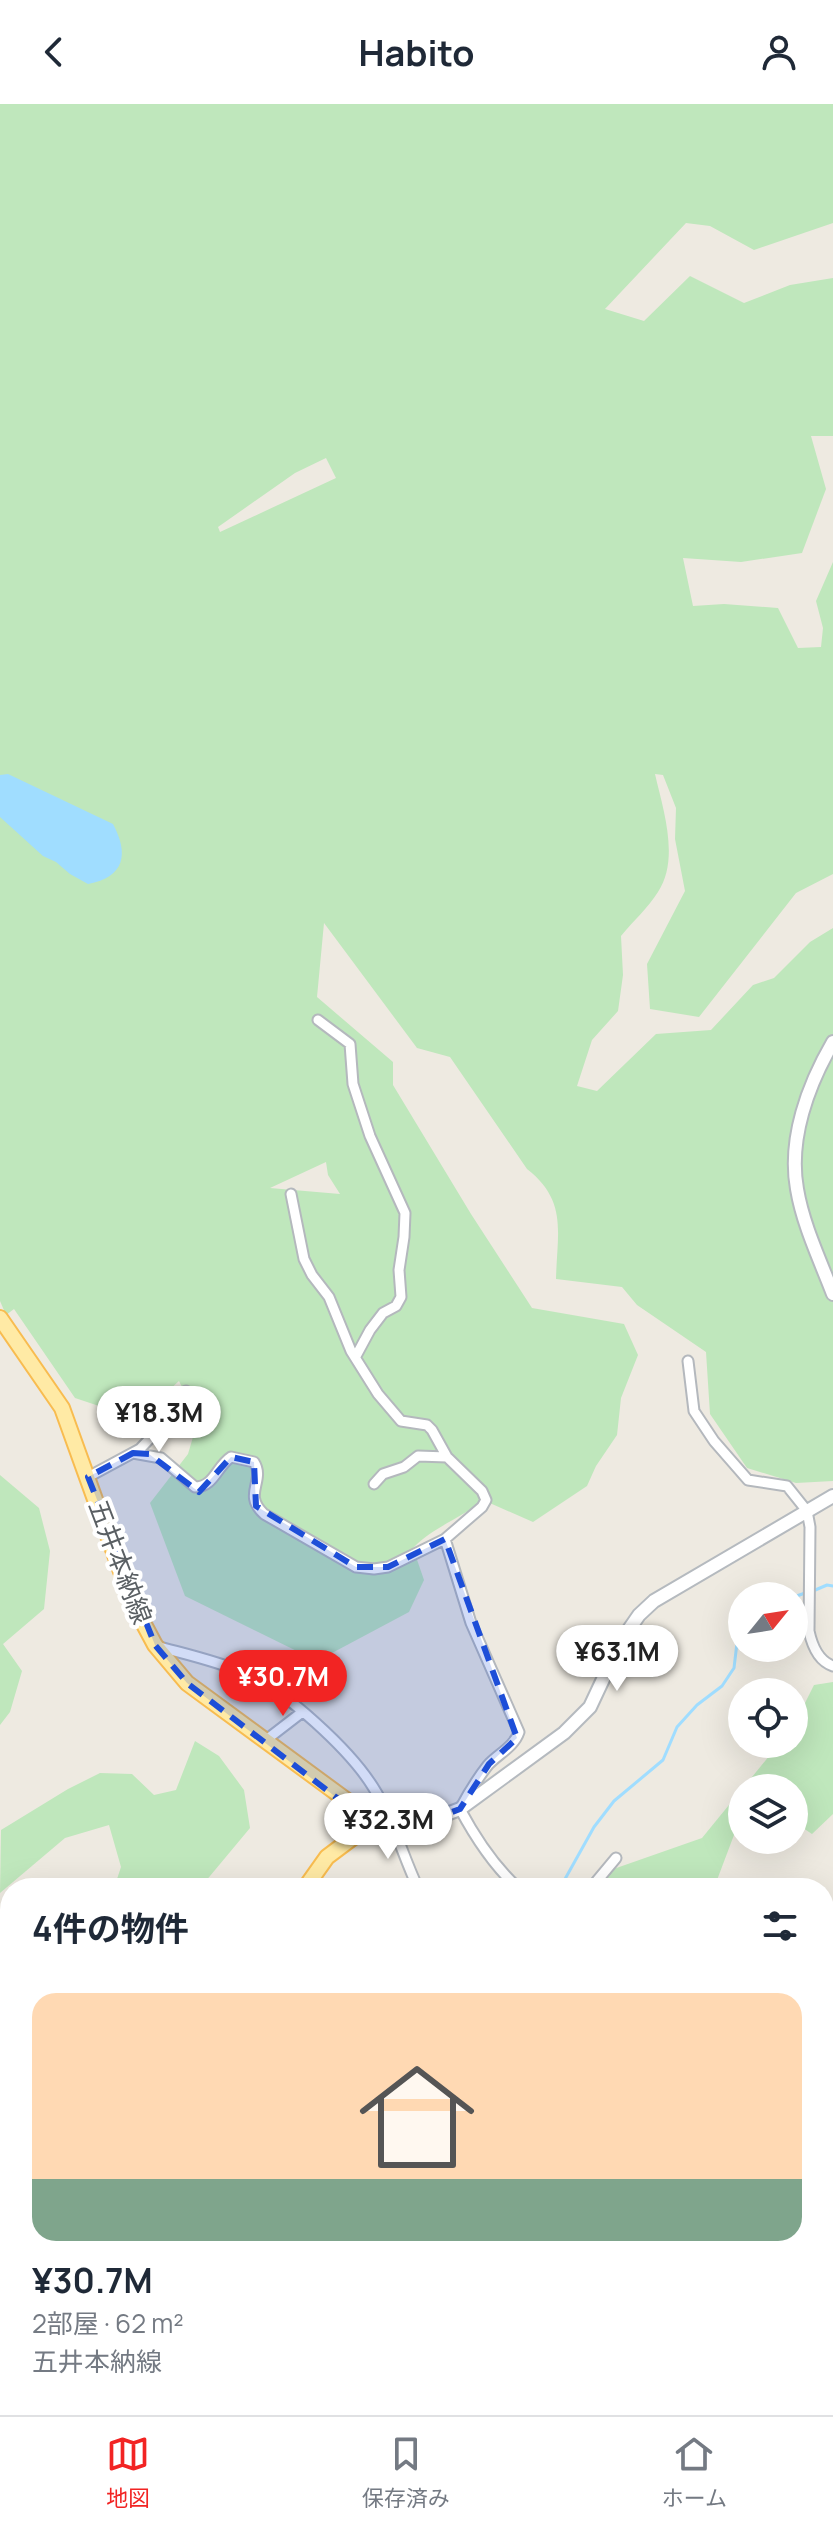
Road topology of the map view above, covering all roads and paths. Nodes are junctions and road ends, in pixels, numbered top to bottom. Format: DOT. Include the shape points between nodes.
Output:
graph roads {
  1 [pos="318,1020"];
  2 [pos="833,1042"];
  3 [pos="291,1194"];
  4 [pos="833,1294"];
  5 [pos="0,1318"];
  6 [pos="356,1356"];
  7 [pos="688,1361"];
  8 [pos="186,1391"];
  9 [pos="133,1453"];
  10 [pos="447,1457"];
  11 [pos="88,1477"];
  12 [pos="374,1484"];
  13 [pos="833,1496"];
  14 [pos="807,1511"];
  15 [pos="445,1539"];
  16 [pos="155,1645"];
  17 [pos="833,1666"];
  18 [pos="301,1713"];
  19 [pos="266,1740"];
  20 [pos="460,1809"];
  21 [pos="392,1821"];
  22 [pos="371,1824"];
  23 [pos="616,1858"];
  24 [pos="312,1878"];
  25 [pos="414,1878"];
  26 [pos="509,1878"];
  27 [pos="599,1878"];
  1 -- 6 [label="street" via="350,1044 353,1084 405,1213 401,1297 370,1330"];
  2 -- 4 [label="main road" via="809,1093 795,1157 800,1203"];
  3 -- 6 [label="street" via="304,1259 329,1297"];
  5 -- 11 [label="main road, 五井本納線" via="62,1408"];
  6 -- 10 [label="street" via="391,1411 401,1421 427,1425"];
  7 -- 14 [label="street" via="694,1411 714,1441 748,1480 787,1486"];
  8 -- 9 [label="street" via="182,1404"];
  9 -- 11 [label="street"];
  9 -- 15 [label="street" via="161,1458 200,1488 231,1457 254,1462 256,1506 356,1567 388,1567"];
  10 -- 12 [label="street" via="418,1456"];
  10 -- 15 [label="street" via="486,1500"];
  11 -- 16 [label="main road, 五井本納線" via="132,1602"];
  13 -- 14 [label="main road"];
  14 -- 17 [label="street" via="809,1631 812,1645"];
  14 -- 20 [label="main road" via="654,1601 621,1641 590,1707 564,1733"];
  15 -- 20 [label="street" via="471,1623 519,1732 489,1764"];
  16 -- 18 [label="street" via="244,1672"];
  16 -- 19 [label="main road, 五井本納線" via="187,1683"];
  18 -- 19 [label="street"];
  18 -- 21 [label="street" via="358,1767"];
  19 -- 22 [label="main road, 五井本納線"];
  20 -- 21 [label="main road" via="409,1826"];
  20 -- 26 [label="street" via="475,1838"];
  21 -- 22 [label="main road"];
  21 -- 25 [label="street"];
  22 -- 24 [label="main road" via="327,1857"];
  23 -- 27 [label="street"];
}
